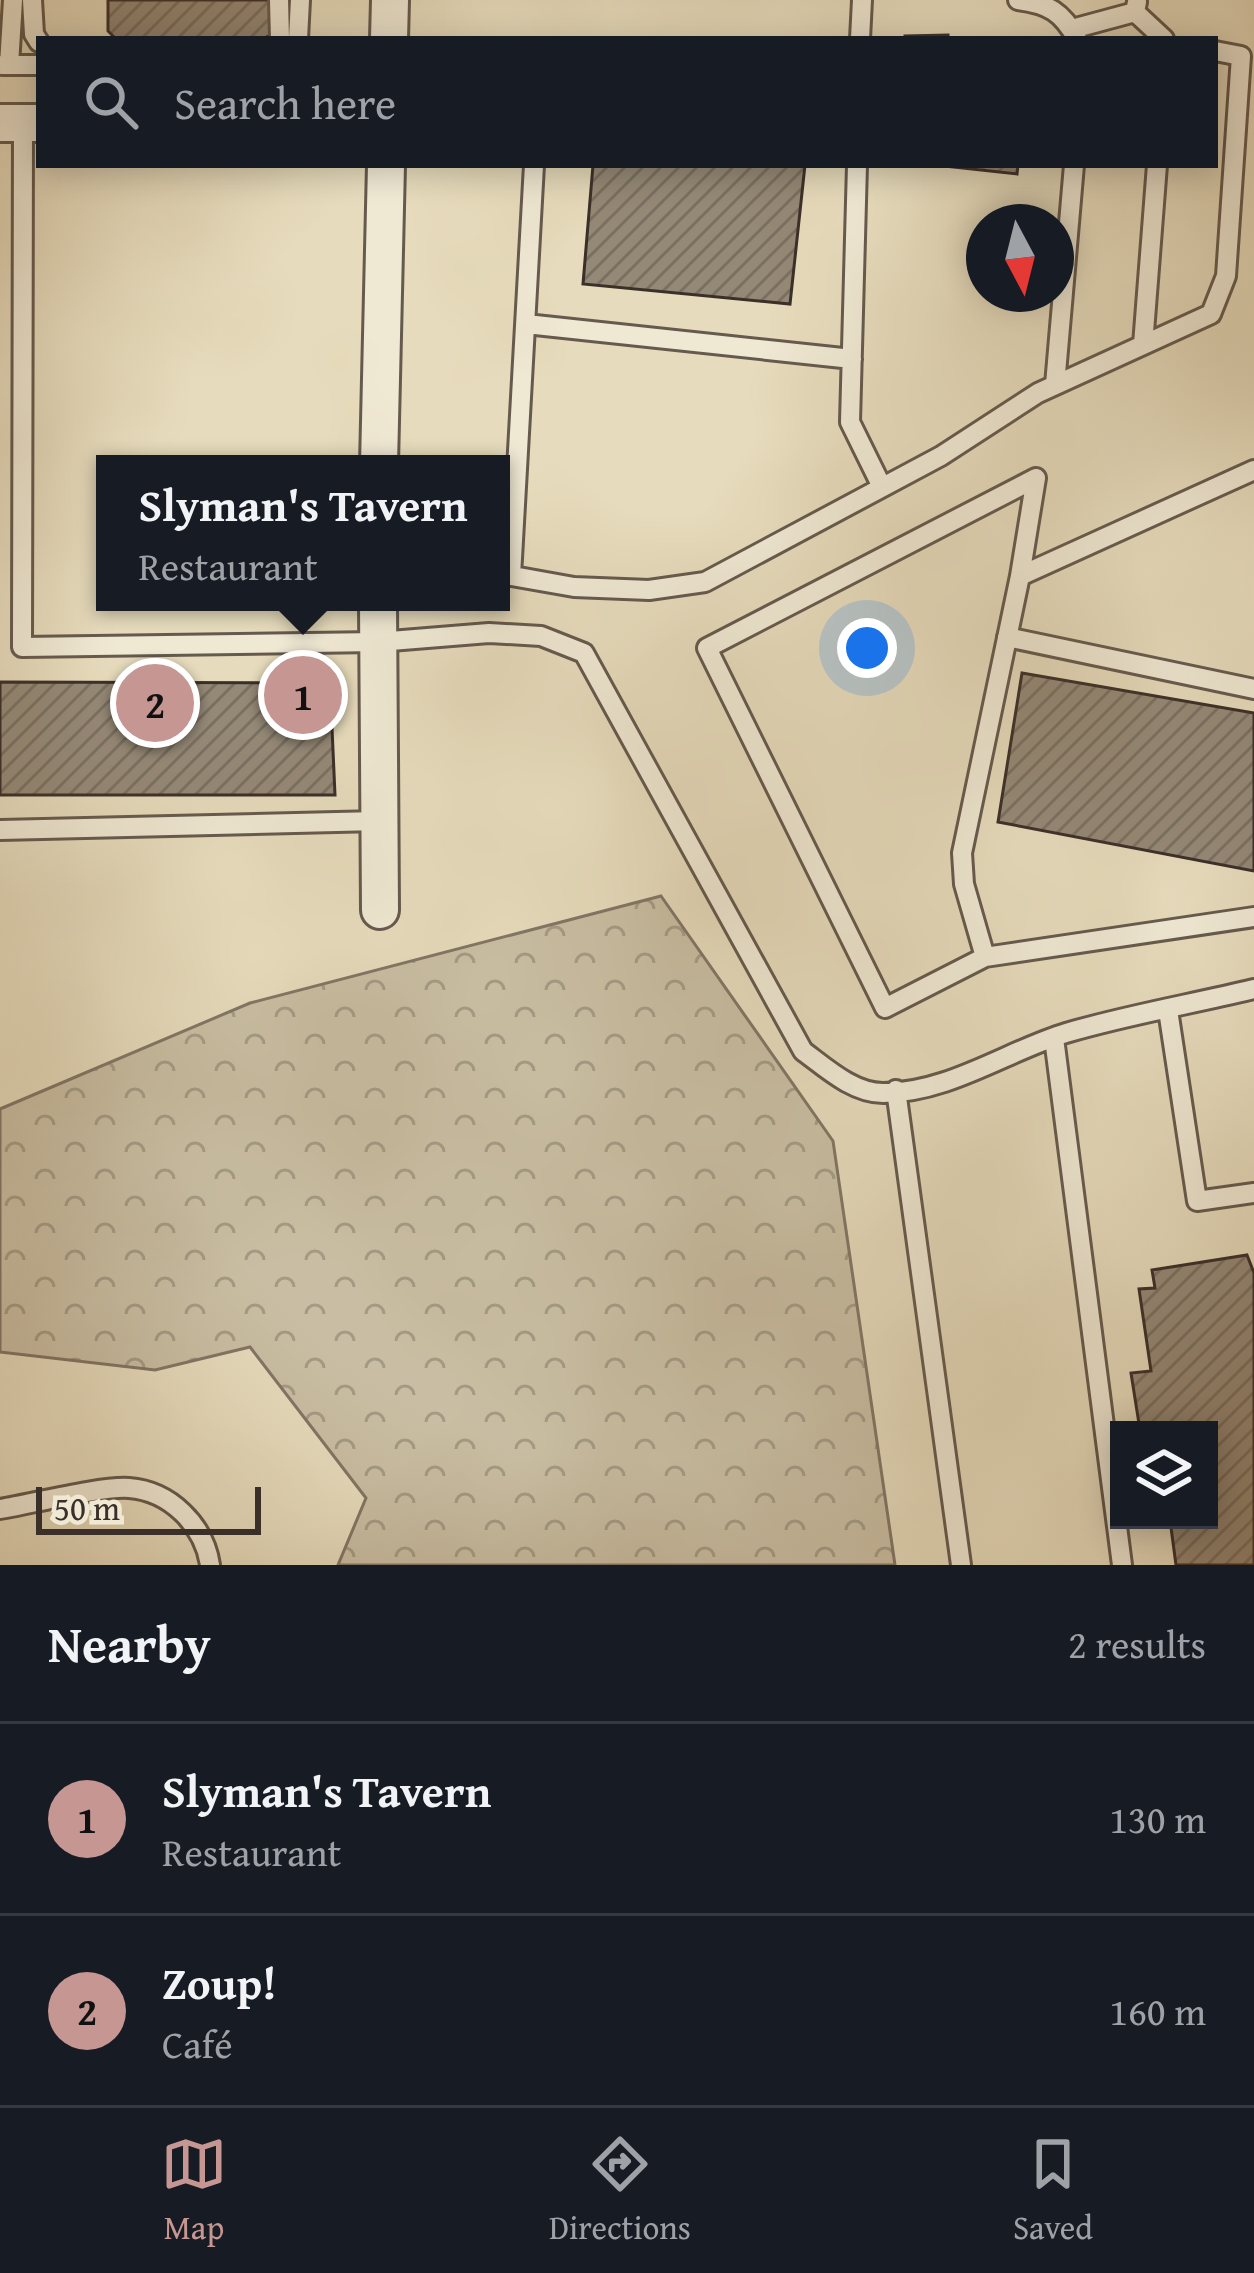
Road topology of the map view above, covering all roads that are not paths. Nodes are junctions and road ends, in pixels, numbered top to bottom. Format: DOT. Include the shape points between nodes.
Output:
graph roads {
  1 [pos="13,0"];
  2 [pos="32,0"];
  3 [pos="279,0"];
  4 [pos="301,0"];
  5 [pos="390,0"];
  6 [pos="862,0"];
  7 [pos="1018,0"];
  8 [pos="1136,6"];
  9 [pos="1074,34"];
  10 [pos="280,36"];
  11 [pos="298,36"];
  12 [pos="389,36"];
  13 [pos="860,36"];
  14 [pos="1161,36"];
  15 [pos="36,37"];
  16 [pos="1247,57"];
  17 [pos="4,65"];
  18 [pos="36,65"];
  19 [pos="21,123"];
  20 [pos="386,168"];
  21 [pos="534,168"];
  22 [pos="857,168"];
  23 [pos="1074,168"];
  24 [pos="1157,168"];
  25 [pos="526,324"];
  26 [pos="1143,345"];
  27 [pos="852,359"];
  28 [pos="1055,385"];
  29 [pos="380,455"];
  30 [pos="1254,470"];
  31 [pos="882,487"];
  32 [pos="510,525"];
  33 [pos="510,576"];
  34 [pos="1020,576"];
  35 [pos="377,611"];
  36 [pos="1007,637"];
  37 [pos="378,642"];
  38 [pos="1254,689"];
  39 [pos="378,821"];
  40 [pos="0,830"];
  41 [pos="380,910"];
  42 [pos="1254,916"];
  43 [pos="985,957"];
  44 [pos="1254,989"];
  45 [pos="1168,1010"];
  46 [pos="1054,1038"];
  47 [pos="896,1090"];
  48 [pos="1254,1193"];
  49 [pos="0,1510"];
  50 [pos="210,1565"];
  51 [pos="961,1565"];
  52 [pos="1122,1565"];
  1 -- 17 [label="lane"];
  2 -- 15 [label="lane"];
  3 -- 10 [label="lane"];
  4 -- 11 [label="lane"];
  5 -- 12 [label="street"];
  6 -- 13 [label="lane"];
  7 -- 9 [label="lane" via="1064,15"];
  8 -- 9 [label="lane"];
  8 -- 14 [label="lane"];
  16 -- 26 [label="lane" via="1226,276 1211,314"];
  17 -- 18 [label="lane"];
  19 -- 37 [label="lane" via="22,647"];
  20 -- 29 [label="street"];
  21 -- 25 [label="lane"];
  22 -- 27 [label="lane"];
  23 -- 28 [label="lane"];
  24 -- 26 [label="lane"];
  25 -- 27 [label="lane"];
  25 -- 32 [label="lane"];
  26 -- 28 [label="lane"];
  27 -- 31 [label="lane" via="850,422"];
  28 -- 31 [label="lane"];
  30 -- 34 [label="lane"];
  31 -- 33 [label="lane" via="705,582 649,590"];
  34 -- 36 [label="lane"];
  34 -- 43 [label="lane" via="1036,478 707,648 885,1007"];
  35 -- 37 [label="street"];
  36 -- 38 [label="lane"];
  36 -- 43 [label="lane" via="962,853"];
  37 -- 39 [label="street"];
  37 -- 47 [label="lane" via="506,634 541,636 584,653 803,1052 850,1084"];
  39 -- 40 [label="lane"];
  39 -- 41 [label="street"];
  42 -- 43 [label="lane"];
  44 -- 45 [label="lane"];
  45 -- 46 [label="lane"];
  45 -- 48 [label="lane" via="1197,1201"];
  46 -- 47 [label="lane"];
  46 -- 52 [label="lane"];
  47 -- 51 [label="lane"];
  49 -- 50 [label="lane" via="127,1487 189,1517"];
}
